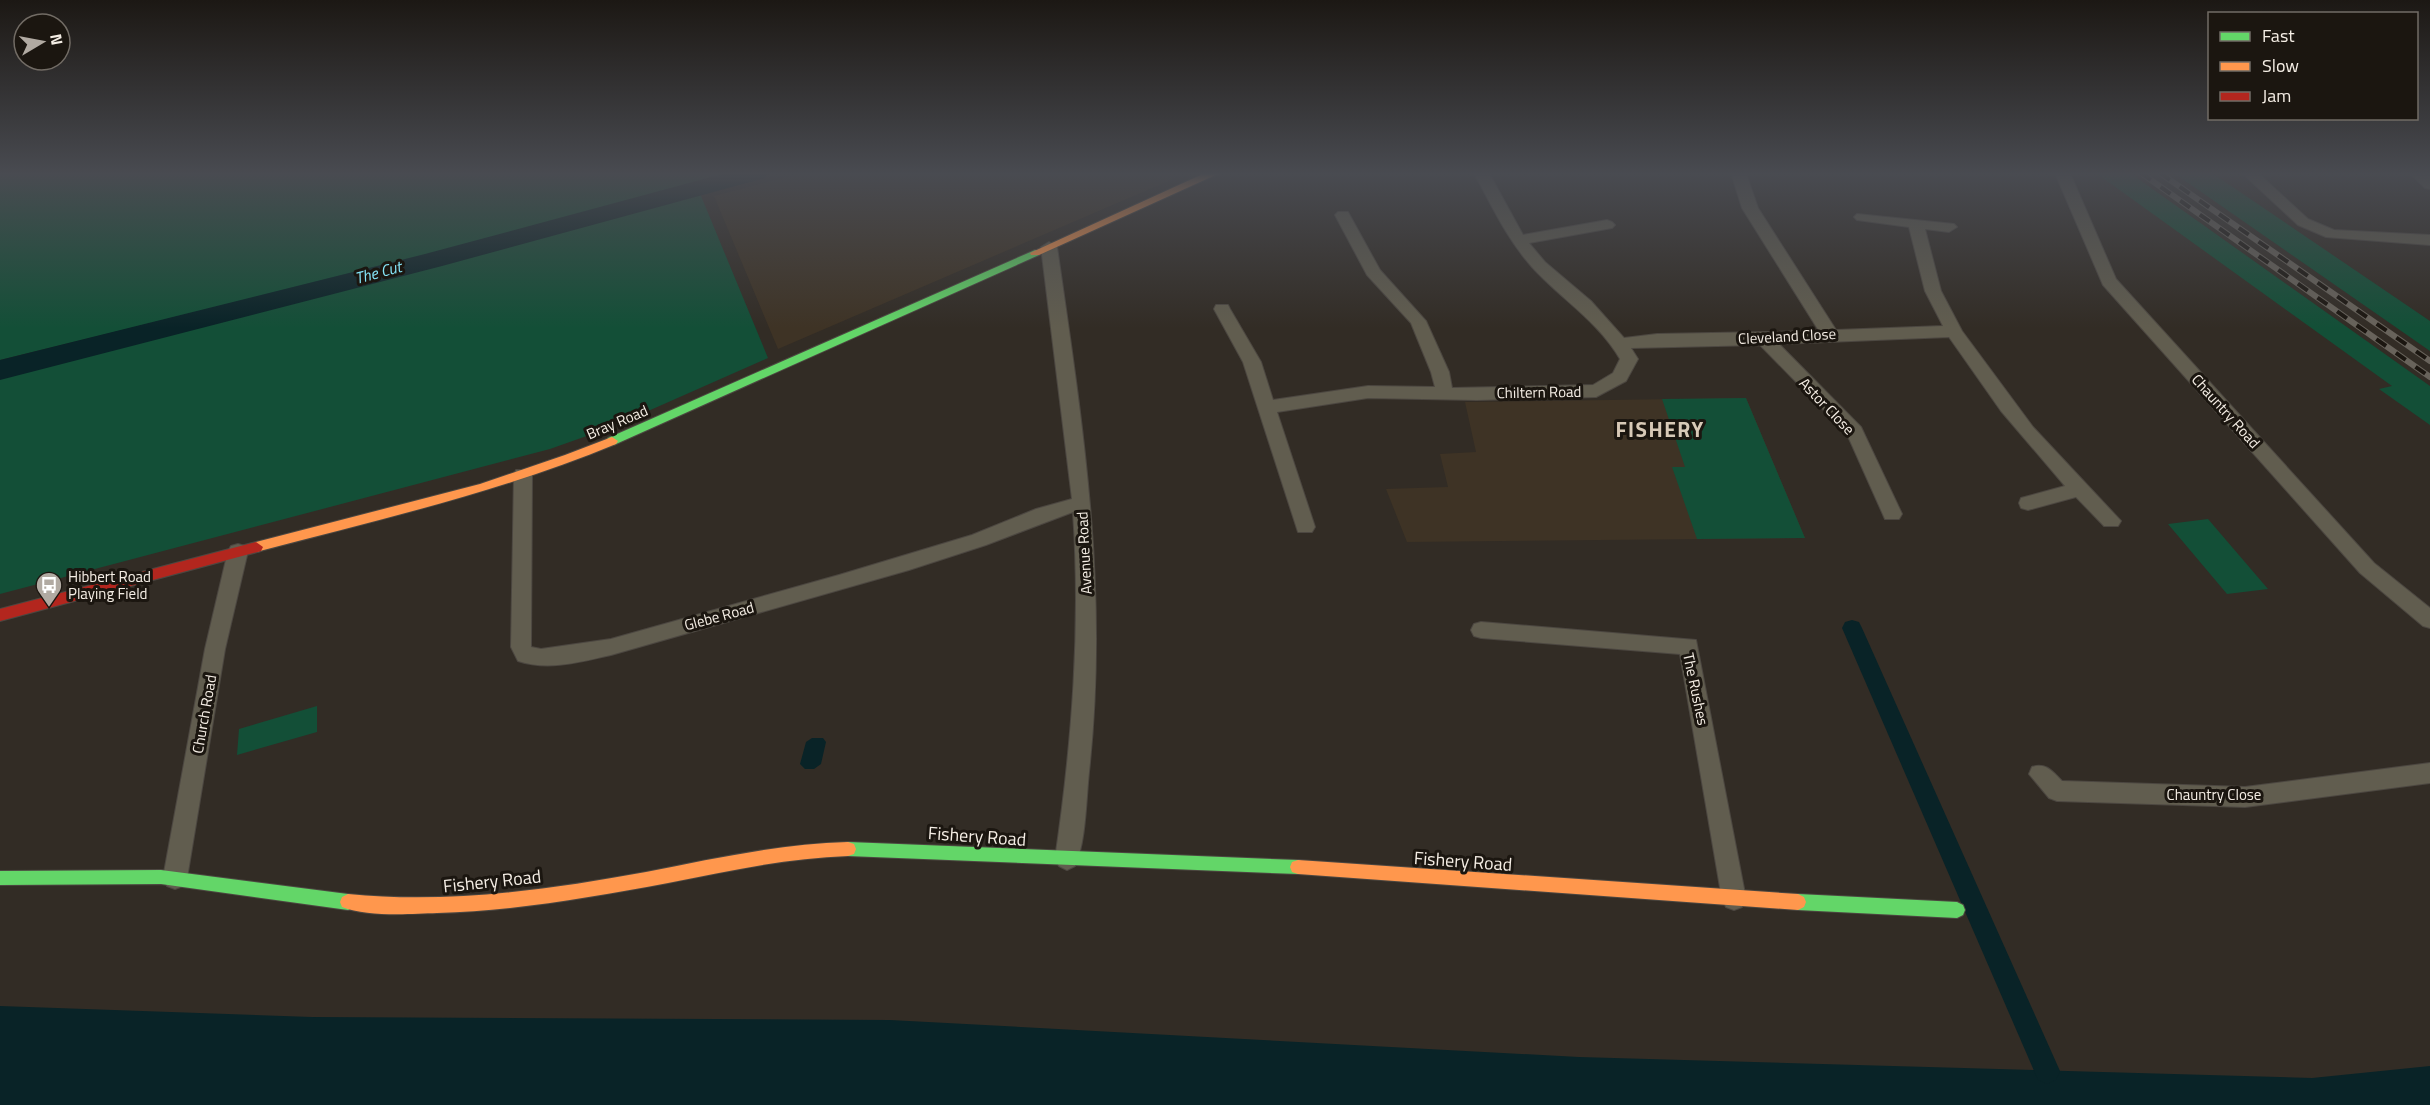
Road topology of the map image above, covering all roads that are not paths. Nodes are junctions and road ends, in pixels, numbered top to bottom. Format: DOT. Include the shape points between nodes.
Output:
graph roads {
  1 [pos="1101,225"];
  2 [pos="1348,225"];
  3 [pos="1509,225"];
  4 [pos="1607,225"];
  5 [pos="1761,225"];
  6 [pos="1916,225"];
  7 [pos="2084,225"];
  8 [pos="2309,225"];
  9 [pos="1950,227"];
  10 [pos="1518,240"];
  11 [pos="2430,240"];
  12 [pos="1050,247"];
  13 [pos="1222,309"];
  14 [pos="1954,332"];
  15 [pos="1830,334"];
  16 [pos="1765,340"];
  17 [pos="1620,344"];
  18 [pos="1445,393"];
  19 [pos="1268,408"];
  20 [pos="523,475"];
  21 [pos="2078,490"];
  22 [pos="2028,503"];
  23 [pos="1082,504"];
  24 [pos="1892,514"];
  25 [pos="2111,521"];
  26 [pos="1305,527"];
  27 [pos="238,551"];
  28 [pos="0,615"];
  29 [pos="2430,620"];
  30 [pos="1481,630"];
  31 [pos="2430,773"];
  32 [pos="2040,774"];
  33 [pos="1067,859"];
  34 [pos="0,878"];
  35 [pos="174,878"];
  36 [pos="1734,899"];
  37 [pos="1957,910"];
  1 -- 12 [label="street, Bray Road"];
  2 -- 18 [label="street" via="1373,272 1418,321"];
  3 -- 10 [label="street"];
  4 -- 10 [label="street"];
  5 -- 15 [label="street"];
  6 -- 9 [label="street"];
  6 -- 14 [label="street" via="1933,291"];
  7 -- 29 [label="street, Chauntry Road" via="2109,281 2367,568"];
  8 -- 11 [label="street" via="2331,234"];
  10 -- 17 [label="street"];
  12 -- 20 [label="street, Bray Road" via="590,452"];
  12 -- 23 [label="street, Avenue Road"];
  13 -- 19 [label="street" via="1252,362"];
  14 -- 15 [label="street, Cleveland Close"];
  14 -- 21 [label="street" via="1981,373"];
  15 -- 16 [label="street, Cleveland Close"];
  16 -- 17 [label="street, Cleveland Close" via="1649,338"];
  16 -- 24 [label="street, Astor Close" via="1855,431"];
  17 -- 18 [label="street, Chiltern Road" via="1629,359 1620,377 1596,391"];
  18 -- 19 [label="street, Chiltern Road" via="1368,392"];
  19 -- 26 [label="street"];
  20 -- 23 [label="street, Glebe Road" via="521,647 525,655 534,657 576,654 622,643 880,572"];
  20 -- 27 [label="street, Bray Road"];
  21 -- 22 [label="street"];
  21 -- 25 [label="street"];
  23 -- 33 [label="street, Avenue Road" via="1087,588 1084,711"];
  27 -- 28 [label="street, Bray Road"];
  27 -- 35 [label="street, Church Road" via="215,649"];
  30 -- 36 [label="street, The Rushes" via="1689,646"];
  31 -- 32 [label="street, Chauntry Close" via="2244,797 2056,791"];
  33 -- 35 [label="street, Fishery Road" via="829,849 736,861 631,882 447,904 371,905"];
  33 -- 36 [label="street, Fishery Road" via="1278,866"];
  34 -- 35 [label="street, Fishery Road"];
  36 -- 37 [label="street, Fishery Road"];
}
